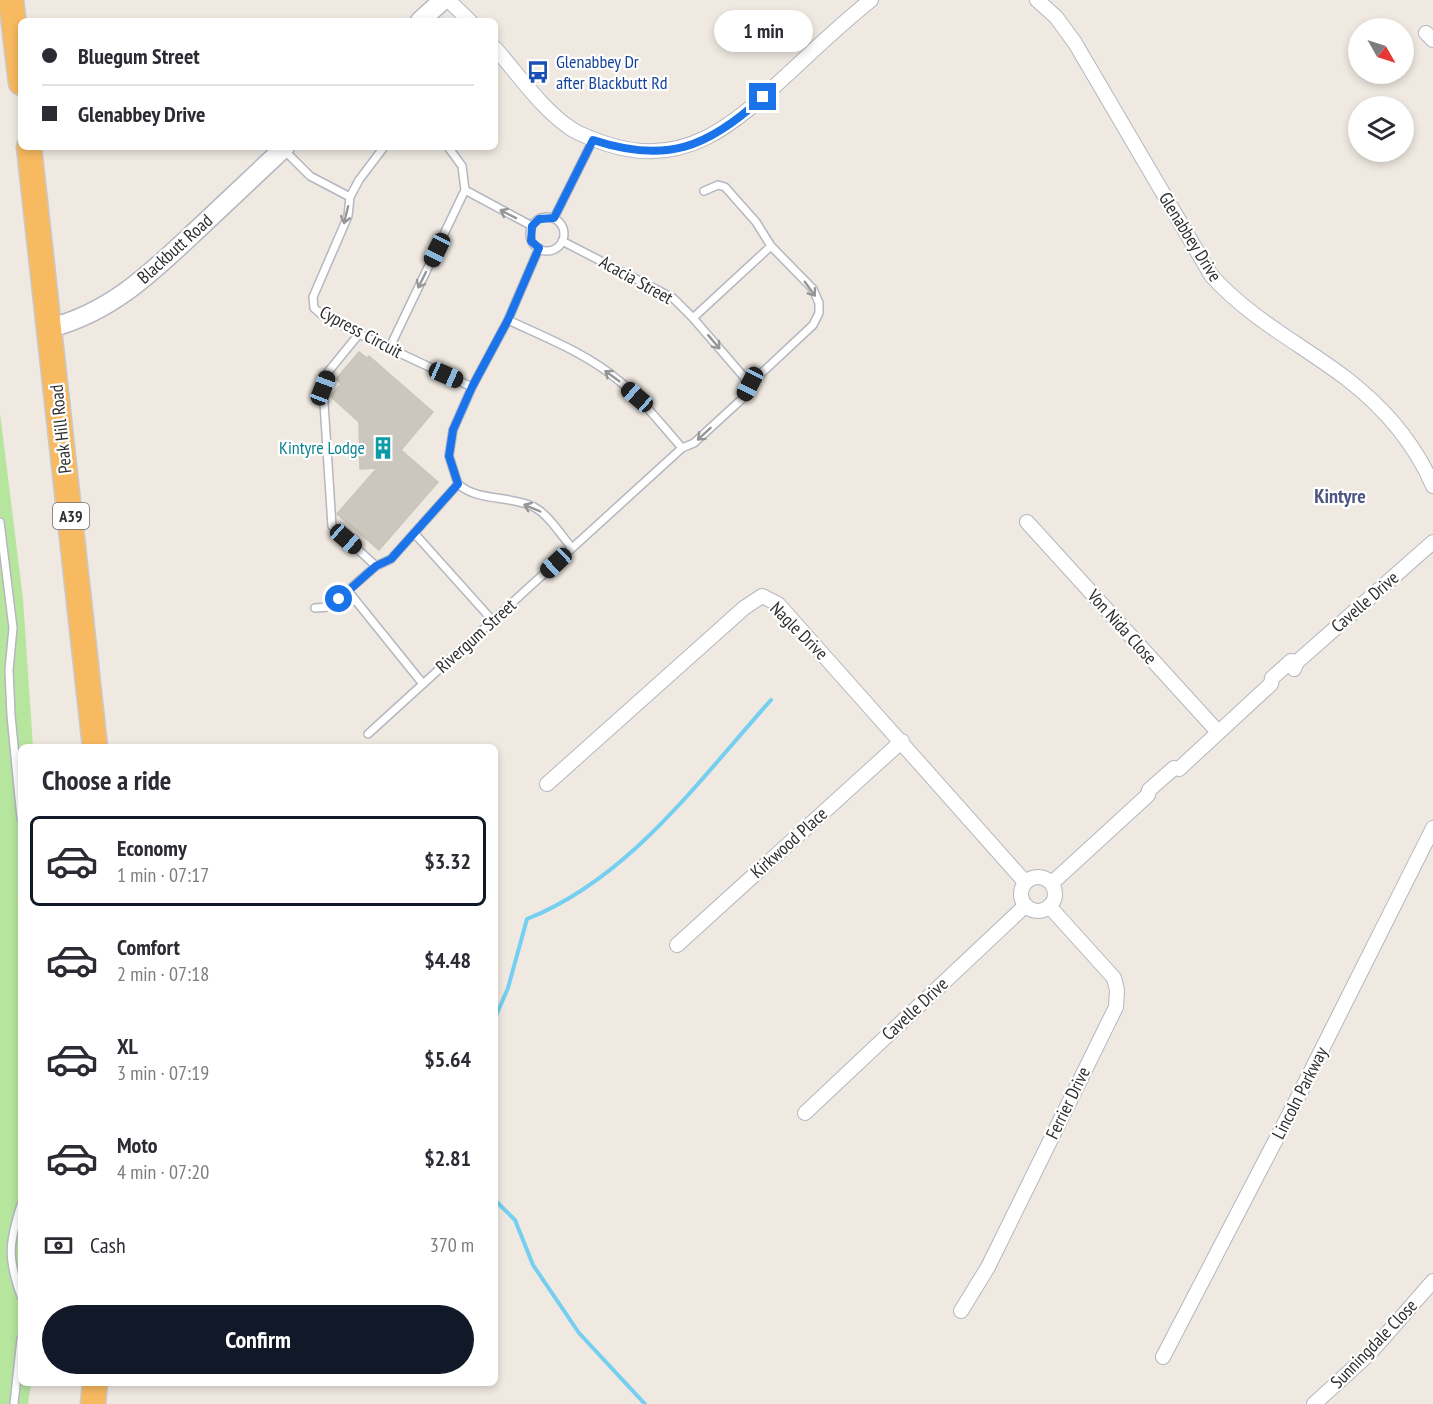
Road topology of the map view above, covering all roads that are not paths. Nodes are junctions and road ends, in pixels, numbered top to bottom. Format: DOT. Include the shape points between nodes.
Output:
graph roads {
  1 [pos="10,0"];
  2 [pos="443,0"];
  3 [pos="448,0"];
  4 [pos="871,0"];
  5 [pos="1037,0"];
  6 [pos="423,18"];
  7 [pos="467,18"];
  8 [pos="498,51"];
  9 [pos="18,60"];
  10 [pos="593,140"];
  11 [pos="29,150"];
  12 [pos="282,150"];
  13 [pos="286,150"];
  14 [pos="382,150"];
  15 [pos="450,150"];
  16 [pos="465,190"];
  17 [pos="704,191"];
  18 [pos="350,197"];
  19 [pos="554,218"];
  20 [pos="532,226"];
  21 [pos="562,241"];
  22 [pos="771,246"];
  23 [pos="539,248"];
  24 [pos="693,318"];
  25 [pos="508,320"];
  26 [pos="50,328"];
  27 [pos="358,334"];
  28 [pos="389,349"];
  29 [pos="750,384"];
  30 [pos="472,387"];
  31 [pos="682,448"];
  32 [pos="1428,457"];
  33 [pos="458,484"];
  34 [pos="1433,486"];
  35 [pos="0,522"];
  36 [pos="1027,522"];
  37 [pos="415,534"];
  38 [pos="1433,542"];
  39 [pos="572,548"];
  40 [pos="376,566"];
  41 [pos="348,591"];
  42 [pos="315,608"];
  43 [pos="494,621"];
  44 [pos="423,684"];
  45 [pos="1218,732"];
  46 [pos="368,734"];
  47 [pos="902,741"];
  48 [pos="95,744"];
  49 [pos="547,784"];
  50 [pos="18,787"];
  51 [pos="1433,828"];
  52 [pos="1025,882"];
  53 [pos="1052,883"];
  54 [pos="1025,906"];
  55 [pos="1049,906"];
  56 [pos="677,945"];
  57 [pos="805,1113"];
  58 [pos="18,1214"];
  59 [pos="1433,1281"];
  60 [pos="18,1287"];
  61 [pos="961,1311"];
  62 [pos="1163,1357"];
  63 [pos="18,1367"];
  64 [pos="95,1386"];
  65 [pos="14,1404"];
  66 [pos="93,1404"];
  67 [pos="1314,1404"];
  1 -- 9 [label="highway"];
  2 -- 6 [label="street"];
  3 -- 7 [label="street"];
  4 -- 10 [label="street" via="747,112 695,145 658,152 622,149"];
  5 -- 32 [label="street, Glenabbey Drive" via="1075,43 1211,275 1263,323 1367,395"];
  8 -- 10 [label="street" via="553,113"];
  10 -- 19 [label="lane"];
  11 -- 26 [label="highway, Peak Hill Road / A39"];
  12 -- 26 [label="street, Blackbutt Road" via="146,278 114,302"];
  13 -- 18 [label="lane" via="310,176"];
  14 -- 18 [label="lane, Cypress Circuit"];
  15 -- 16 [label="lane" via="462,166"];
  20 -- 16 [label="lane, one-way"];
  16 -- 28 [label="lane, one-way"];
  17 -- 22 [label="lane" via="718,185 725,187"];
  18 -- 27 [label="lane, Cypress Circuit, one-way" via="348,216 313,297 314,308 322,315"];
  19 -- 20 [label="lane" via="539,219"];
  19 -- 21 [label="lane" via="562,225"];
  20 -- 23 [label="lane" via="531,241"];
  21 -- 23 [label="lane" via="555,249"];
  21 -- 24 [label="lane, Acacia Street" via="663,292"];
  22 -- 24 [label="lane"];
  22 -- 29 [label="lane, Rivergum Street, one-way" via="813,289 819,313 813,325"];
  23 -- 25 [label="lane"];
  24 -- 29 [label="lane, Acacia Street, one-way"];
  25 -- 30 [label="lane"];
  31 -- 25 [label="lane, one-way" via="617,379 585,357"];
  26 -- 48 [label="highway, Peak Hill Road / A39"];
  27 -- 28 [label="lane, Cypress Circuit"];
  27 -- 40 [label="lane" via="328,372 323,388 332,526"];
  28 -- 30 [label="lane, Cypress Circuit"];
  29 -- 31 [label="lane, Rivergum Street, one-way" via="743,398 694,443"];
  30 -- 33 [label="lane" via="450,443 449,456"];
  31 -- 39 [label="lane, Rivergum Street"];
  32 -- 34 [label="street, Glenabbey Drive"];
  33 -- 37 [label="lane"];
  39 -- 33 [label="lane, one-way" via="531,505 466,492"];
  35 -- 50 [label="lane" via="13,628 9,670"];
  36 -- 45 [label="street, Von Nida Close"];
  37 -- 40 [label="lane" via="391,559"];
  37 -- 43 [label="lane"];
  38 -- 45 [label="street, Cavelle Drive" via="1297,662 1297,667 1276,685 1271,684"];
  39 -- 43 [label="lane, Rivergum Street"];
  40 -- 41 [label="lane"];
  41 -- 42 [label="lane" via="329,607"];
  41 -- 44 [label="lane"];
  43 -- 44 [label="lane, Rivergum Street"];
  44 -- 46 [label="lane, Rivergum Street"];
  45 -- 53 [label="street, Cavelle Drive" via="1179,769 1174,768 1149,790"];
  47 -- 49 [label="street, Nagle Drive" via="778,604 762,596"];
  47 -- 52 [label="street, Nagle Drive"];
  47 -- 56 [label="street, Kirkwood Place"];
  51 -- 62 [label="street, Lincoln Parkway"];
  52 -- 53 [label="street" via="1039,876"];
  52 -- 54 [label="street" via="1020,891"];
  53 -- 55 [label="street" via="1054,898"];
  54 -- 55 [label="street" via="1040,911"];
  54 -- 57 [label="street, Cavelle Drive"];
  55 -- 61 [label="street, Ferrier Drive" via="1114,978 1116,1007 988,1267"];
  58 -- 60 [label="lane" via="10,1254"];
  59 -- 67 [label="street, Sunningdale Close" via="1370,1353"];
  63 -- 65 [label="lane"];
  64 -- 66 [label="highway"];
}
